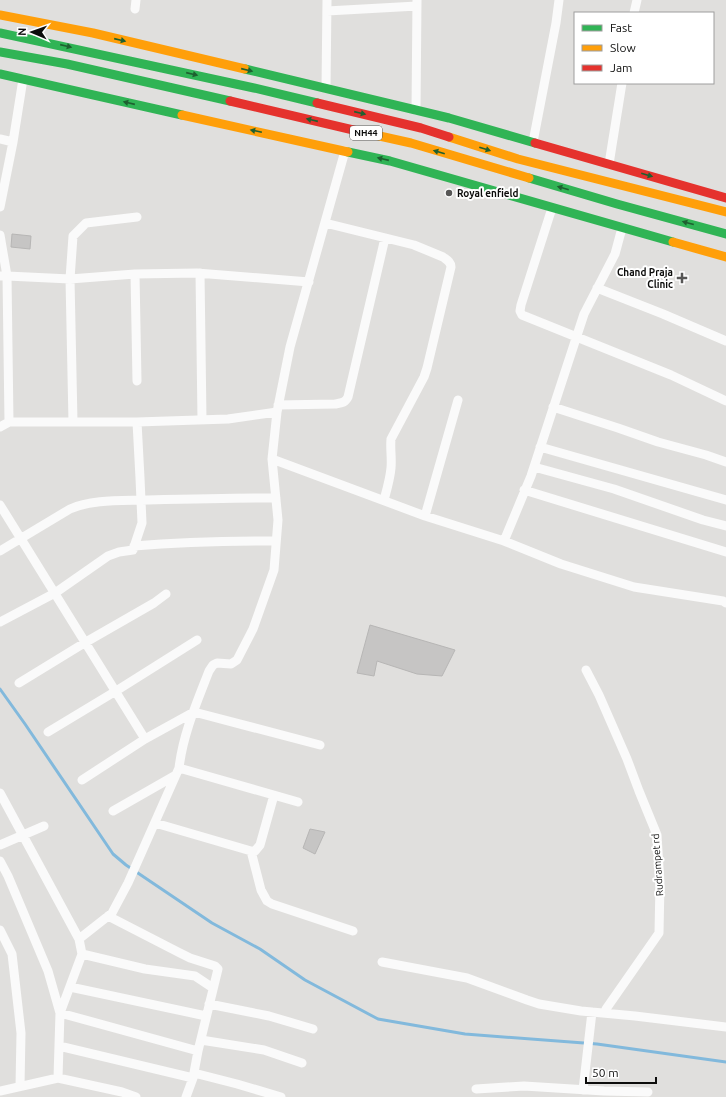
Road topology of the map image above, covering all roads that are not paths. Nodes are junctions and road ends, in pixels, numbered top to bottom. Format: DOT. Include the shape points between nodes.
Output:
graph roads {
  1 [pos="327,0"];
  2 [pos="559,0"];
  3 [pos="637,0"];
  4 [pos="418,2"];
  5 [pos="327,11"];
  6 [pos="634,12"];
  7 [pos="0,15"];
  8 [pos="0,33"];
  9 [pos="0,52"];
  10 [pos="0,74"];
  11 [pos="23,79"];
  12 [pos="622,84"];
  13 [pos="326,88"];
  14 [pos="416,110"];
  15 [pos="0,139"];
  16 [pos="13,142"];
  17 [pos="533,142"];
  18 [pos="345,151"];
  19 [pos="609,164"];
  20 [pos="726,198"];
  21 [pos="0,207"];
  22 [pos="552,208"];
  23 [pos="726,212"];
  24 [pos="137,217"];
  25 [pos="325,222"];
  26 [pos="622,228"];
  27 [pos="726,234"];
  28 [pos="0,235"];
  29 [pos="386,238"];
  30 [pos="726,257"];
  31 [pos="200,273"];
  32 [pos="135,274"];
  33 [pos="3,276"];
  34 [pos="70,279"];
  35 [pos="309,282"];
  36 [pos="597,288"];
  37 [pos="576,336"];
  38 [pos="726,341"];
  39 [pos="8,362"];
  40 [pos="0,368"];
  41 [pos="137,381"];
  42 [pos="458,400"];
  43 [pos="726,401"];
  44 [pos="553,407"];
  45 [pos="277,409"];
  46 [pos="202,420"];
  47 [pos="9,422"];
  48 [pos="73,422"];
  49 [pos="137,422"];
  50 [pos="0,427"];
  51 [pos="540,447"];
  52 [pos="272,459"];
  53 [pos="726,462"];
  54 [pos="534,466"];
  55 [pos="524,490"];
  56 [pos="276,498"];
  57 [pos="141,500"];
  58 [pos="384,500"];
  59 [pos="726,500"];
  60 [pos="0,505"];
  61 [pos="425,516"];
  62 [pos="726,526"];
  63 [pos="21,538"];
  64 [pos="276,541"];
  65 [pos="504,541"];
  66 [pos="134,546"];
  67 [pos="0,551"];
  68 [pos="726,552"];
  69 [pos="54,593"];
  70 [pos="166,594"];
  71 [pos="726,603"];
  72 [pos="1,619"];
  73 [pos="197,640"];
  74 [pos="86,642"];
  75 [pos="586,670"];
  76 [pos="19,683"];
  77 [pos="116,691"];
  78 [pos="194,712"];
  79 [pos="48,732"];
  80 [pos="145,739"];
  81 [pos="320,745"];
  82 [pos="178,771"];
  83 [pos="82,780"];
  84 [pos="0,793"];
  85 [pos="274,795"];
  86 [pos="298,802"];
  87 [pos="113,811"];
  88 [pos="155,823"];
  89 [pos="44,826"];
  90 [pos="24,835"];
  91 [pos="0,845"];
  92 [pos="251,851"];
  93 [pos="0,861"];
  94 [pos="108,916"];
  95 [pos="0,930"];
  96 [pos="353,931"];
  97 [pos="79,939"];
  98 [pos="82,954"];
  99 [pos="382,962"];
  100 [pos="70,987"];
  101 [pos="213,988"];
  102 [pos="209,1004"];
  103 [pos="606,1009"];
  104 [pos="592,1012"];
  105 [pos="60,1013"];
  106 [pos="206,1016"];
  107 [pos="726,1027"];
  108 [pos="313,1029"];
  109 [pos="201,1040"];
  110 [pos="59,1046"];
  111 [pos="198,1051"];
  112 [pos="302,1063"];
  113 [pos="193,1075"];
  114 [pos="58,1078"];
  115 [pos="20,1086"];
  116 [pos="538,1087"];
  117 [pos="476,1089"];
  118 [pos="583,1090"];
  119 [pos="0,1091"];
  120 [pos="648,1092"];
  121 [pos="136,1097"];
  122 [pos="186,1097"];
  123 [pos="281,1097"];
  124 [pos="537,1097"];
  1 -- 5 [label="street"];
  2 -- 17 [label="street"];
  3 -- 6 [label="street"];
  4 -- 5 [label="street"];
  4 -- 14 [label="street"];
  5 -- 13 [label="street"];
  7 -- 13 [label="main road, one-way" via="93,33"];
  8 -- 23 [label="main road, NH44, one-way" via="254,88 421,128 518,159"];
  27 -- 9 [label="main road, NH44, one-way" via="411,144 74,66"];
  10 -- 11 [label="main road"];
  11 -- 16 [label="street"];
  18 -- 11 [label="main road, one-way"];
  12 -- 19 [label="street"];
  13 -- 14 [label="main road"];
  14 -- 17 [label="main road"];
  15 -- 16 [label="street"];
  16 -- 21 [label="street"];
  17 -- 19 [label="main road"];
  22 -- 18 [label="main road, one-way" via="390,161"];
  18 -- 25 [label="street"];
  19 -- 20 [label="main road, one-way"];
  22 -- 26 [label="main road"];
  22 -- 37 [label="street" via="520,311 524,316"];
  24 -- 34 [label="street" via="86,223 73,236"];
  25 -- 29 [label="street"];
  25 -- 35 [label="street"];
  26 -- 30 [label="main road"];
  26 -- 36 [label="street" via="615,254"];
  28 -- 33 [label="street"];
  29 -- 45 [label="street" via="346,401"];
  29 -- 58 [label="street" via="443,257 451,267 424,377 391,439 392,468"];
  31 -- 32 [label="street"];
  31 -- 35 [label="street"];
  31 -- 46 [label="street"];
  32 -- 34 [label="street"];
  32 -- 41 [label="street"];
  33 -- 34 [label="street"];
  33 -- 39 [label="street"];
  34 -- 48 [label="street"];
  35 -- 45 [label="street" via="290,347"];
  36 -- 37 [label="street"];
  36 -- 38 [label="street"];
  37 -- 43 [label="street"];
  37 -- 44 [label="street"];
  39 -- 40 [label="street"];
  39 -- 47 [label="street"];
  42 -- 61 [label="street"];
  44 -- 51 [label="street"];
  44 -- 53 [label="street"];
  45 -- 46 [label="street" via="228,419"];
  45 -- 52 [label="street"];
  46 -- 49 [label="street"];
  47 -- 48 [label="street"];
  47 -- 50 [label="street"];
  48 -- 49 [label="street"];
  49 -- 57 [label="street"];
  51 -- 54 [label="street"];
  51 -- 59 [label="street"];
  52 -- 56 [label="street"];
  52 -- 58 [label="street"];
  54 -- 55 [label="street"];
  54 -- 62 [label="street"];
  55 -- 65 [label="street"];
  55 -- 68 [label="street"];
  56 -- 57 [label="street"];
  56 -- 64 [label="street"];
  57 -- 63 [label="street" via="80,505"];
  57 -- 66 [label="street" via="142,523"];
  58 -- 61 [label="street"];
  60 -- 63 [label="street"];
  61 -- 65 [label="street"];
  63 -- 67 [label="street"];
  63 -- 69 [label="street"];
  64 -- 66 [label="street" via="211,541"];
  64 -- 78 [label="street" via="274,570 253,629 237,660 230,664 217,663 208,671"];
  65 -- 71 [label="street" via="561,564 634,587"];
  66 -- 69 [label="street" via="133,550 108,556"];
  69 -- 72 [label="street"];
  69 -- 74 [label="street"];
  70 -- 74 [label="street"];
  73 -- 77 [label="street"];
  74 -- 76 [label="street"];
  74 -- 77 [label="street"];
  75 -- 103 [label="street, Rudrampet rd" via="627,759 657,835 660,883 659,933"];
  77 -- 79 [label="street"];
  77 -- 80 [label="street"];
  78 -- 80 [label="street"];
  78 -- 81 [label="street"];
  78 -- 82 [label="street"];
  80 -- 83 [label="street"];
  82 -- 85 [label="street"];
  82 -- 87 [label="street"];
  82 -- 88 [label="street"];
  84 -- 90 [label="street"];
  85 -- 86 [label="street"];
  85 -- 92 [label="street" via="260,845 255,851"];
  88 -- 92 [label="street"];
  88 -- 94 [label="street" via="128,883"];
  89 -- 90 [label="street"];
  90 -- 91 [label="street"];
  90 -- 97 [label="street"];
  92 -- 96 [label="street" via="262,890 268,901"];
  93 -- 105 [label="street" via="48,970"];
  94 -- 97 [label="street"];
  94 -- 101 [label="street" via="190,958 215,966 218,971"];
  95 -- 115 [label="street" via="12,954 21,1032"];
  97 -- 98 [label="street"];
  98 -- 100 [label="street"];
  98 -- 101 [label="street" via="145,969 195,976"];
  99 -- 104 [label="street" via="467,978 539,1004"];
  100 -- 105 [label="street"];
  100 -- 106 [label="street"];
  101 -- 102 [label="street"];
  102 -- 106 [label="street"];
  102 -- 108 [label="street" via="269,1016"];
  104 -- 107 [label="street"];
  104 -- 118 [label="street"];
  105 -- 110 [label="street"];
  105 -- 111 [label="street"];
  106 -- 109 [label="street"];
  109 -- 111 [label="street"];
  109 -- 112 [label="street" via="264,1050"];
  110 -- 113 [label="street"];
  110 -- 114 [label="street"];
  111 -- 113 [label="street"];
  113 -- 122 [label="street"];
  113 -- 123 [label="street"];
  114 -- 115 [label="street"];
  114 -- 121 [label="street"];
  115 -- 119 [label="street"];
  116 -- 117 [label="street"];
  116 -- 118 [label="street"];
  116 -- 124 [label="street"];
  118 -- 120 [label="street"];
}
